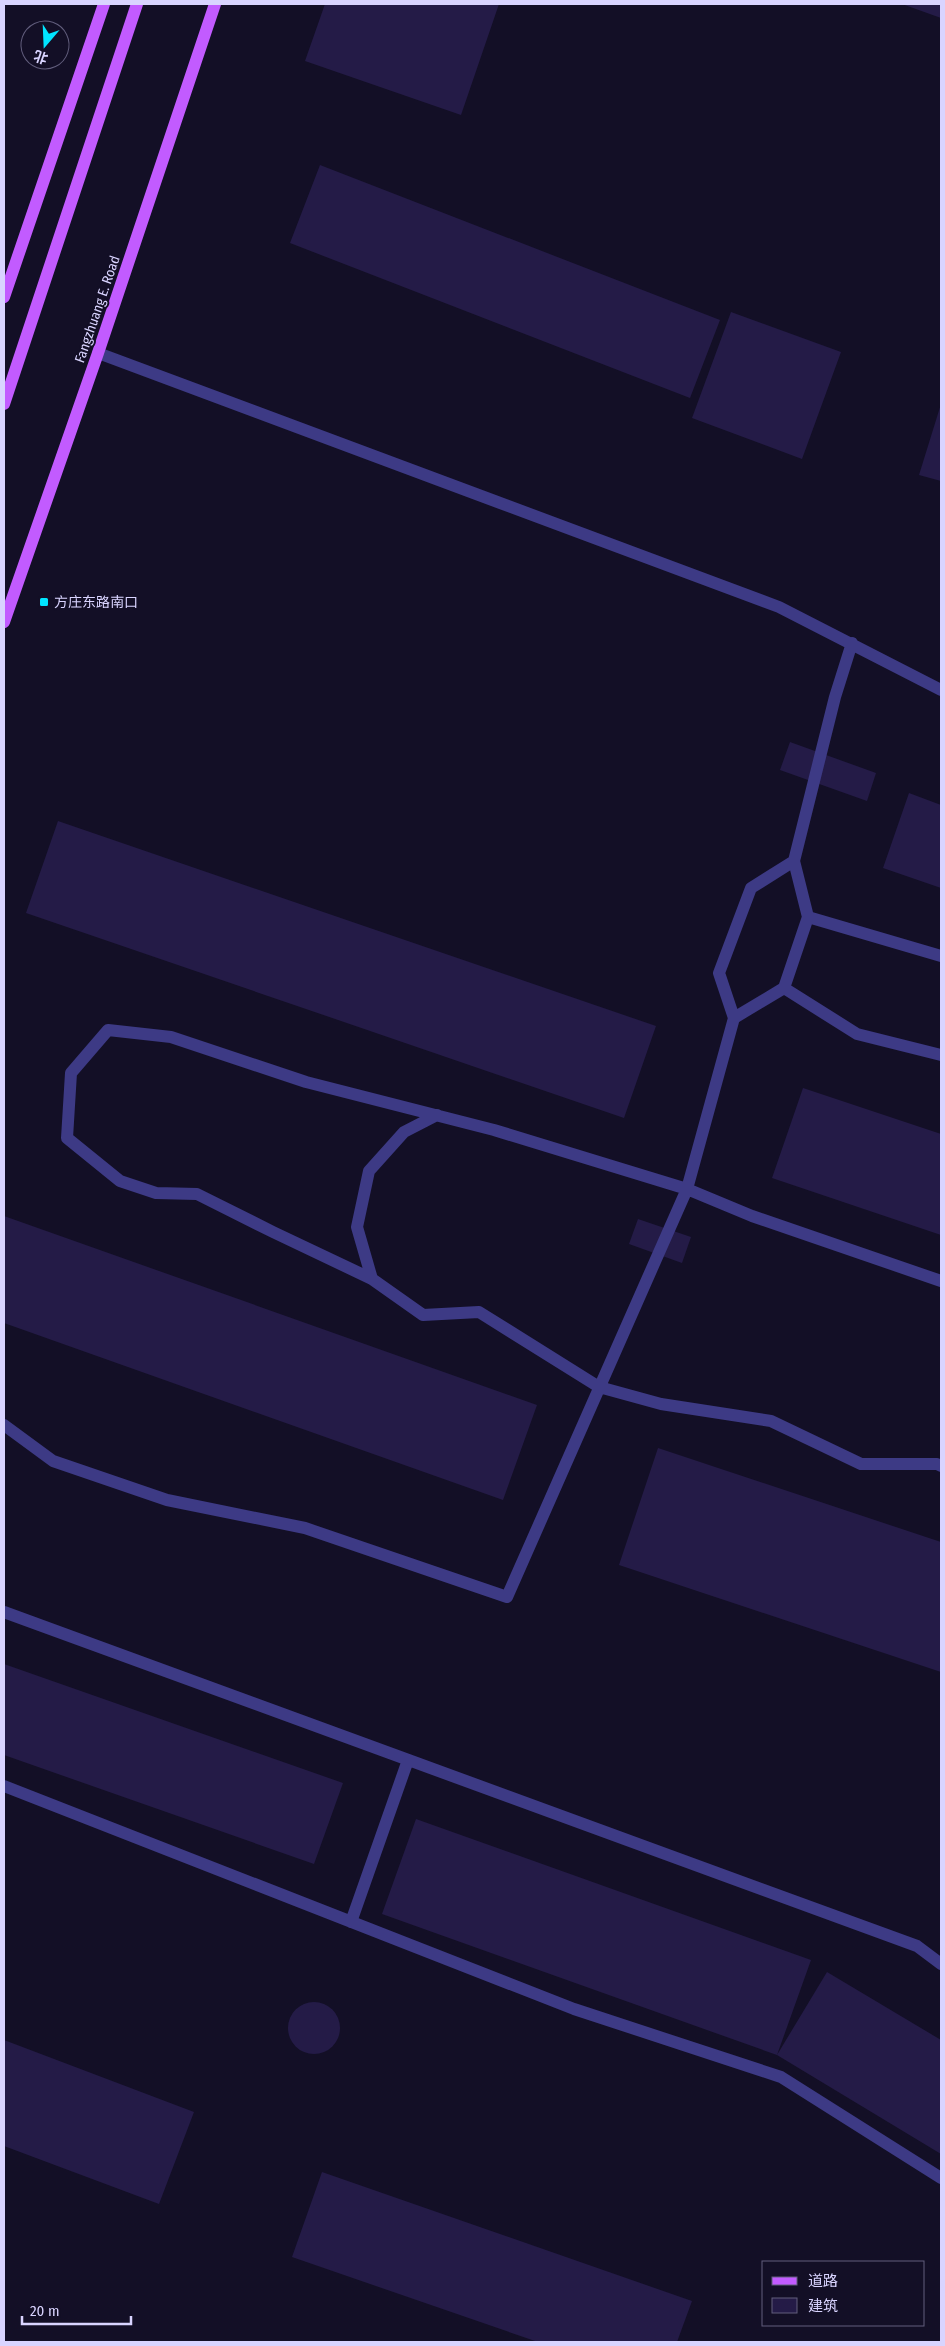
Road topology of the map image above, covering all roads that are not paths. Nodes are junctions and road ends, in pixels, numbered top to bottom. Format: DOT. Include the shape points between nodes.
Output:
graph roads {
  1 [pos="104,4"];
  2 [pos="137,4"];
  3 [pos="215,4"];
  4 [pos="4,293"];
  5 [pos="98,352"];
  6 [pos="4,404"];
  7 [pos="4,622"];
  8 [pos="852,643"];
  9 [pos="941,690"];
  10 [pos="794,861"];
  11 [pos="808,917"];
  12 [pos="941,956"];
  13 [pos="784,988"];
  14 [pos="734,1018"];
  15 [pos="941,1055"];
  16 [pos="437,1115"];
  17 [pos="687,1189"];
  18 [pos="372,1279"];
  19 [pos="941,1282"];
  20 [pos="599,1387"];
  21 [pos="4,1425"];
  22 [pos="940,1463"];
  23 [pos="4,1612"];
  24 [pos="408,1760"];
  25 [pos="4,1786"];
  26 [pos="351,1922"];
  27 [pos="941,1964"];
  28 [pos="941,2178"];
  1 -- 4 [label="main road"];
  2 -- 6 [label="main road"];
  3 -- 5 [label="main road, Fangzhuang E. Road"];
  5 -- 7 [label="main road, Fangzhuang E. Road"];
  5 -- 8 [label="street" via="779,607"];
  8 -- 9 [label="street"];
  8 -- 10 [label="street" via="835,697"];
  10 -- 11 [label="street"];
  10 -- 14 [label="street" via="751,888 719,973"];
  11 -- 12 [label="street"];
  11 -- 13 [label="street"];
  13 -- 14 [label="street"];
  13 -- 15 [label="street" via="856,1034"];
  14 -- 17 [label="street"];
  16 -- 17 [label="street"];
  16 -- 18 [label="street" via="404,1132 369,1172 356,1227"];
  16 -- 18 [label="street" via="306,1082 171,1037 108,1030 71,1073 67,1138 120,1181 156,1193 197,1194"];
  17 -- 19 [label="street" via="752,1216"];
  17 -- 20 [label="street"];
  18 -- 20 [label="street" via="423,1315 480,1312"];
  20 -- 21 [label="street" via="507,1597 305,1528 158,1497 53,1461"];
  20 -- 22 [label="street" via="661,1404 771,1421 862,1464"];
  23 -- 24 [label="street"];
  24 -- 26 [label="street"];
  24 -- 27 [label="street" via="916,1946"];
  25 -- 26 [label="street"];
  26 -- 28 [label="street" via="574,2009 782,2078"];
}
